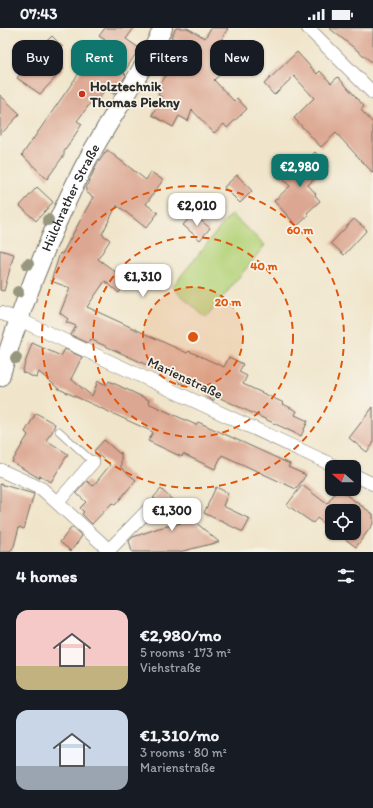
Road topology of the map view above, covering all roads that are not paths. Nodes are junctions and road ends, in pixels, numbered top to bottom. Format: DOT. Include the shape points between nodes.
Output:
graph roads {
  1 [pos="163,28"];
  2 [pos="308,28"];
  3 [pos="373,93"];
  4 [pos="0,314"];
  5 [pos="18,319"];
  6 [pos="0,377"];
  7 [pos="59,431"];
  8 [pos="325,461"];
  9 [pos="93,462"];
  10 [pos="0,470"];
  11 [pos="361,478"];
  12 [pos="373,484"];
  13 [pos="58,502"];
  14 [pos="152,506"];
  15 [pos="109,551"];
  1 -- 5 [label="street, Hülchrather Straße" via="144,66 84,168"];
  2 -- 3 [label="street"];
  4 -- 5 [label="street, Marienstraße"];
  5 -- 6 [label="street, Hülchrather Straße"];
  5 -- 8 [label="street, Marienstraße"];
  7 -- 9 [label="lane"];
  9 -- 13 [label="street"];
  10 -- 13 [label="street" via="42,489"];
  11 -- 12 [label="street"];
  13 -- 15 [label="street"];
  14 -- 15 [label="street"];
}
